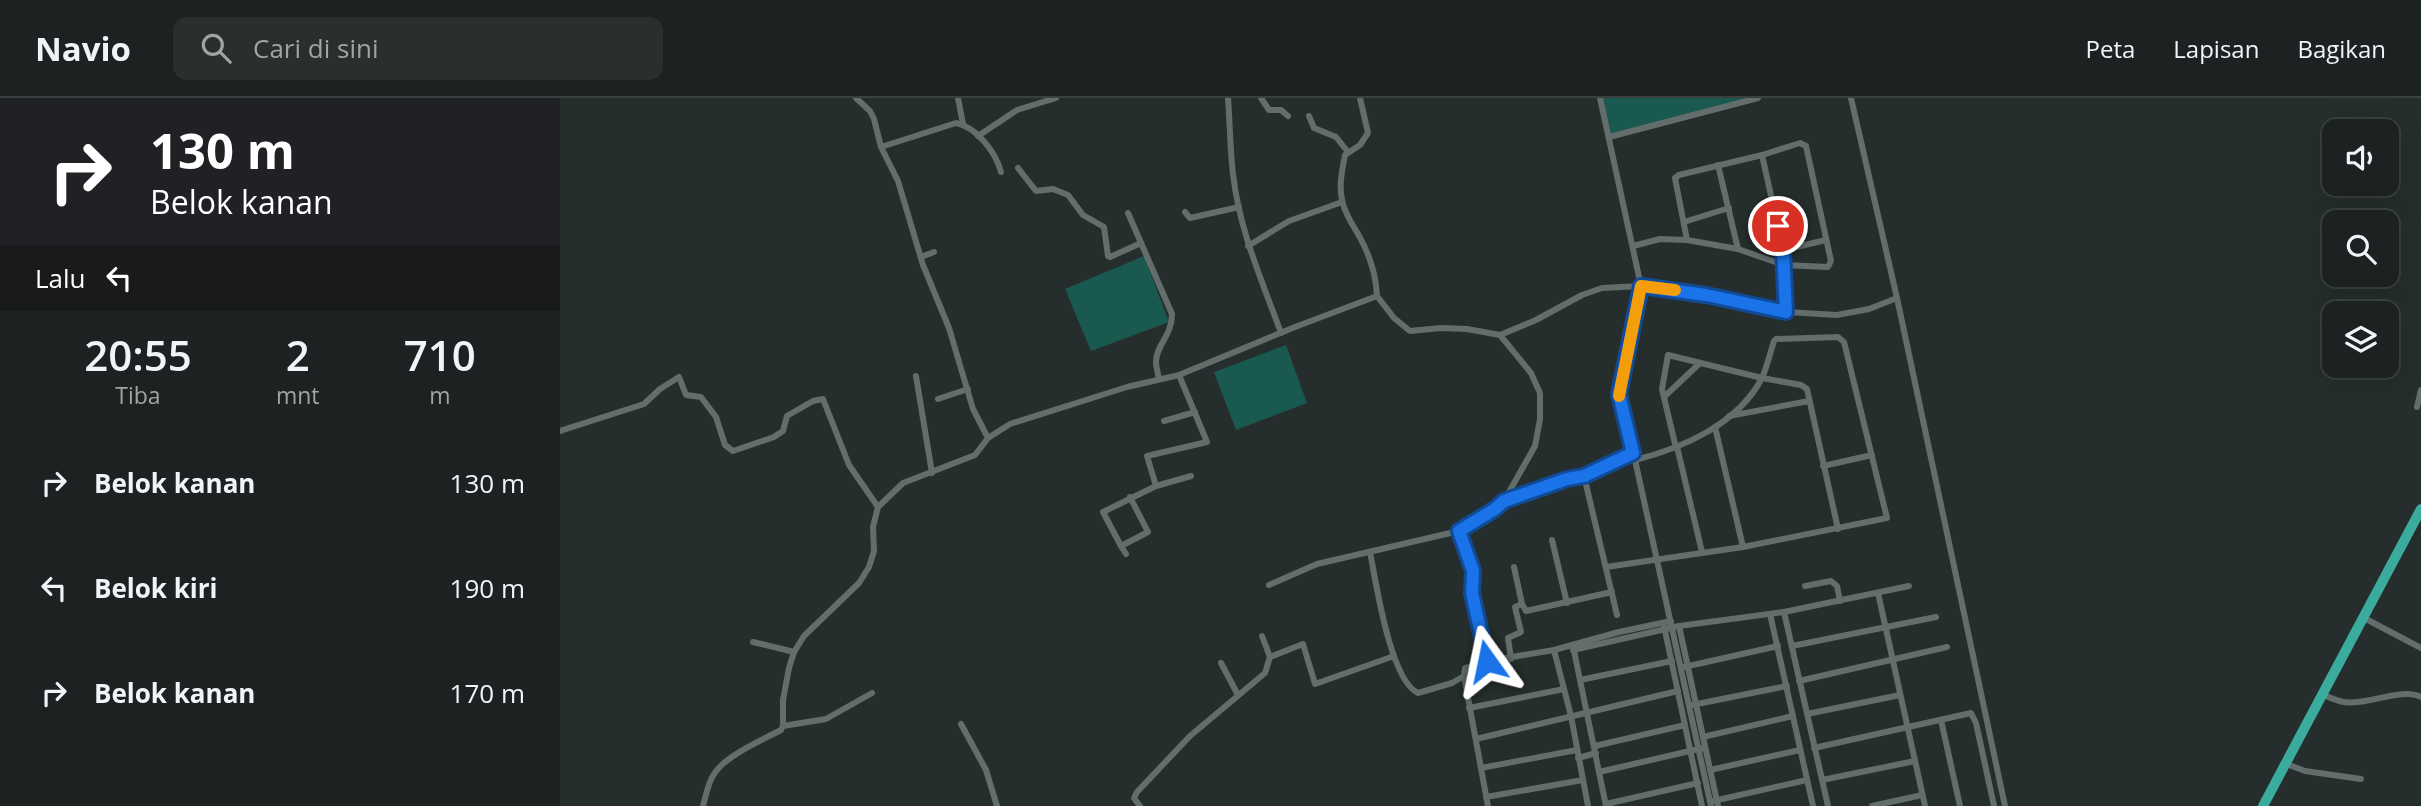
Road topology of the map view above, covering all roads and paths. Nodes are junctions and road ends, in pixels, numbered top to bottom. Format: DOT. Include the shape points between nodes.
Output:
graph roads {
  1 [pos="856,98"];
  2 [pos="958,98"];
  3 [pos="1056,98"];
  4 [pos="1228,98"];
  5 [pos="1261,98"];
  6 [pos="1360,98"];
  7 [pos="1600,98"];
  8 [pos="1758,98"];
  9 [pos="1851,98"];
  10 [pos="1288,116"];
  11 [pos="1309,116"];
  12 [pos="963,124"];
  13 [pos="978,136"];
  14 [pos="1609,137"];
  15 [pos="881,147"];
  16 [pos="1348,152"];
  17 [pos="1762,155"];
  18 [pos="1718,165"];
  19 [pos="1018,169"];
  20 [pos="1002,172"];
  21 [pos="1342,202"];
  22 [pos="1239,207"];
  23 [pos="1729,208"];
  24 [pos="1185,212"];
  25 [pos="1128,213"];
  26 [pos="1684,222"];
  27 [pos="1687,240"];
  28 [pos="1826,240"];
  29 [pos="1141,243"];
  30 [pos="1248,246"];
  31 [pos="1633,246"];
  32 [pos="1738,249"];
  33 [pos="1783,250"];
  34 [pos="934,252"];
  35 [pos="920,257"];
  36 [pos="1783,265"];
  37 [pos="1641,286"];
  38 [pos="1377,296"];
  39 [pos="1897,298"];
  40 [pos="1786,312"];
  41 [pos="1281,333"];
  42 [pos="1500,335"];
  43 [pos="1700,363"];
  44 [pos="1179,375"];
  45 [pos="916,376"];
  46 [pos="1762,378"];
  47 [pos="1159,379"];
  48 [pos="968,389"];
  49 [pos="2421,390"];
  50 [pos="1664,397"];
  51 [pos="937,399"];
  52 [pos="1809,401"];
  53 [pos="2417,407"];
  54 [pos="1195,412"];
  55 [pos="1728,417"];
  56 [pos="1164,421"];
  57 [pos="1715,427"];
  58 [pos="560,431"];
  59 [pos="988,438"];
  60 [pos="1207,442"];
  61 [pos="1677,447"];
  62 [pos="1210,452"];
  63 [pos="1872,455"];
  64 [pos="1634,456"];
  65 [pos="1823,466"];
  66 [pos="932,473"];
  67 [pos="1191,476"];
  68 [pos="1584,476"];
  69 [pos="1156,486"];
  70 [pos="1130,497"];
  71 [pos="1504,501"];
  72 [pos="878,507"];
  73 [pos="2421,509"];
  74 [pos="1838,529"];
  75 [pos="1459,531"];
  76 [pos="1552,540"];
  77 [pos="1121,546"];
  78 [pos="1743,547"];
  79 [pos="1370,552"];
  80 [pos="1702,552"];
  81 [pos="1126,554"];
  82 [pos="1657,559"];
  83 [pos="1514,567"];
  84 [pos="1606,567"];
  85 [pos="1269,585"];
  86 [pos="1805,586"];
  87 [pos="1909,586"];
  88 [pos="1612,592"];
  89 [pos="1878,593"];
  90 [pos="1840,601"];
  91 [pos="1567,603"];
  92 [pos="1522,604"];
  93 [pos="1784,612"];
  94 [pos="1770,614"];
  95 [pos="1617,615"];
  96 [pos="1936,617"];
  97 [pos="2364,618"];
  98 [pos="1670,625"];
  99 [pos="1885,627"];
  100 [pos="1262,636"];
  101 [pos="753,642"];
  102 [pos="1778,646"];
  103 [pos="1792,646"];
  104 [pos="1573,647"];
  105 [pos="1947,648"];
  106 [pos="2421,648"];
  107 [pos="1554,650"];
  108 [pos="794,652"];
  109 [pos="1394,656"];
  110 [pos="1270,657"];
  111 [pos="1511,659"];
  112 [pos="1893,660"];
  113 [pos="1487,661"];
  114 [pos="1221,663"];
  115 [pos="1672,665"];
  116 [pos="1684,667"];
  117 [pos="1464,676"];
  118 [pos="1785,677"];
  119 [pos="1799,678"];
  120 [pos="1580,680"];
  121 [pos="1564,689"];
  122 [pos="1787,689"];
  123 [pos="1801,690"];
  124 [pos="1678,691"];
  125 [pos="872,693"];
  126 [pos="1238,695"];
  127 [pos="1900,695"];
  128 [pos="2323,695"];
  129 [pos="2421,697"];
  130 [pos="1689,706"];
  131 [pos="1469,708"];
  132 [pos="1587,712"];
  133 [pos="1807,714"];
  134 [pos="1571,716"];
  135 [pos="1793,716"];
  136 [pos="1941,720"];
  137 [pos="961,724"];
  138 [pos="1685,725"];
  139 [pos="783,726"];
  140 [pos="1908,727"];
  141 [pos="1593,737"];
  142 [pos="1703,737"];
  143 [pos="1476,739"];
  144 [pos="1575,741"];
  145 [pos="1702,748"];
  146 [pos="1814,748"];
  147 [pos="1595,750"];
  148 [pos="1800,750"];
  149 [pos="1690,751"];
  150 [pos="1577,754"];
  151 [pos="1915,761"];
  152 [pos="2284,763"];
  153 [pos="1481,768"];
  154 [pos="1710,770"];
  155 [pos="1599,772"];
  156 [pos="1821,777"];
  157 [pos="1807,778"];
  158 [pos="2361,779"];
  159 [pos="1583,780"];
  160 [pos="1698,783"];
  161 [pos="1824,788"];
  162 [pos="1809,791"];
  163 [pos="1922,795"];
  164 [pos="1486,797"];
  165 [pos="1714,804"];
  166 [pos="1606,805"];
  167 [pos="1702,805"];
  168 [pos="703,806"];
  169 [pos="997,806"];
  170 [pos="1140,806"];
  171 [pos="1488,806"];
  172 [pos="1588,806"];
  173 [pos="1813,806"];
  174 [pos="1828,806"];
  175 [pos="1872,806"];
  176 [pos="1925,806"];
  177 [pos="1960,806"];
  178 [pos="1994,806"];
  179 [pos="2005,806"];
  180 [pos="2263,806"];
  1 -- 15 [label="street" via="870,111"];
  2 -- 12 [label="street"];
  3 -- 13 [label="street" via="1026,106"];
  4 -- 22 [label="street"];
  5 -- 10 [label="street" via="1269,110 1281,110"];
  6 -- 16 [label="street" via="1368,133"];
  7 -- 14 [label="street"];
  8 -- 14 [label="street"];
  9 -- 39 [label="street"];
  11 -- 16 [label="street" via="1314,128 1336,137"];
  12 -- 13 [label="street"];
  12 -- 15 [label="street"];
  13 -- 20 [label="street"];
  14 -- 31 [label="street"];
  15 -- 35 [label="street" via="898,181"];
  16 -- 21 [label="street"];
  17 -- 18 [label="street"];
  17 -- 28 [label="street" via="1800,143 1806,146"];
  17 -- 33 [label="street"];
  18 -- 23 [label="street"];
  18 -- 26 [label="street" via="1675,178"];
  19 -- 29 [label="street" via="1036,191 1053,189 1068,195 1083,215 1104,227 1108,256"];
  21 -- 30 [label="street" via="1289,222"];
  21 -- 38 [label="street" via="1372,264"];
  22 -- 24 [label="street" via="1190,218"];
  22 -- 30 [label="street"];
  23 -- 26 [label="street"];
  23 -- 32 [label="street"];
  25 -- 29 [label="street"];
  26 -- 27 [label="street"];
  27 -- 31 [label="street" via="1660,239"];
  27 -- 32 [label="street"];
  28 -- 33 [label="street"];
  28 -- 36 [label="street" via="1828,267"];
  29 -- 47 [label="street" via="1172,314 1172,325 1158,351"];
  30 -- 41 [label="street"];
  31 -- 37 [label="street"];
  32 -- 36 [label="street"];
  33 -- 36 [label="street"];
  34 -- 35 [label="street"];
  35 -- 48 [label="street"];
  36 -- 40 [label="street"];
  37 -- 40 [label="street"];
  37 -- 42 [label="street" via="1602,288"];
  37 -- 64 [label="street" via="1619,394"];
  38 -- 41 [label="street"];
  38 -- 42 [label="street" via="1410,331 1467,329"];
  39 -- 40 [label="street" via="1837,315"];
  39 -- 179 [label="street"];
  41 -- 44 [label="street"];
  42 -- 71 [label="street" via="1531,373 1540,393 1535,446"];
  43 -- 46 [label="street"];
  43 -- 50 [label="street"];
  43 -- 50 [label="street" via="1668,355"];
  44 -- 47 [label="street"];
  44 -- 54 [label="street"];
  45 -- 66 [label="street"];
  46 -- 52 [label="street" via="1801,385 1807,389"];
  46 -- 55 [label="street"];
  46 -- 63 [label="street" via="1776,340 1842,339"];
  47 -- 59 [label="street" via="1010,424"];
  48 -- 51 [label="street"];
  48 -- 59 [label="street"];
  49 -- 53 [label="street"];
  50 -- 61 [label="street"];
  52 -- 55 [label="street"];
  52 -- 65 [label="street"];
  54 -- 56 [label="street"];
  54 -- 60 [label="street"];
  55 -- 57 [label="street"];
  57 -- 61 [label="street"];
  57 -- 78 [label="street"];
  58 -- 72 [label="street" via="644,404 679,377 686,395 701,397 716,417 725,446 733,450 774,437 783,431 787,416 823,399 849,465"];
  59 -- 66 [label="street" via="975,455"];
  60 -- 62 [label="street"];
  60 -- 69 [label="street" via="1147,456"];
  61 -- 64 [label="street"];
  61 -- 80 [label="street"];
  63 -- 65 [label="street"];
  63 -- 74 [label="street" via="1887,518"];
  64 -- 68 [label="street"];
  64 -- 82 [label="street"];
  65 -- 74 [label="street"];
  66 -- 72 [label="street" via="903,483"];
  67 -- 69 [label="street"];
  68 -- 71 [label="street"];
  68 -- 84 [label="street"];
  69 -- 70 [label="street"];
  70 -- 77 [label="street" via="1103,512"];
  70 -- 77 [label="street" via="1148,531"];
  71 -- 75 [label="street"];
  72 -- 108 [label="street" via="869,567"];
  73 -- 97 [label="main road"];
  74 -- 78 [label="street"];
  75 -- 79 [label="street"];
  75 -- 113 [label="street" via="1473,571 1472,593"];
  76 -- 91 [label="street"];
  77 -- 81 [label="street"];
  78 -- 80 [label="street"];
  79 -- 85 [label="street" via="1317,564"];
  79 -- 109 [label="street"];
  80 -- 82 [label="street"];
  82 -- 84 [label="street"];
  82 -- 98 [label="street"];
  83 -- 92 [label="street"];
  84 -- 88 [label="street"];
  86 -- 90 [label="street" via="1831,581"];
  87 -- 89 [label="street"];
  88 -- 91 [label="street"];
  88 -- 95 [label="street"];
  89 -- 90 [label="street"];
  89 -- 99 [label="street"];
  90 -- 93 [label="street"];
  91 -- 92 [label="street" via="1528,611"];
  92 -- 111 [label="street" via="1515,607 1521,632 1508,638"];
  93 -- 94 [label="street"];
  93 -- 103 [label="street"];
  94 -- 98 [label="street"];
  94 -- 102 [label="street"];
  96 -- 99 [label="street"];
  97 -- 106 [label="street"];
  97 -- 128 [label="main road"];
  98 -- 104 [label="street"];
  98 -- 115 [label="street"];
  98 -- 116 [label="street"];
  99 -- 103 [label="street"];
  99 -- 112 [label="street"];
  100 -- 110 [label="street"];
  101 -- 108 [label="street"];
  102 -- 116 [label="street"];
  102 -- 118 [label="street"];
  103 -- 119 [label="street"];
  104 -- 107 [label="street"];
  104 -- 120 [label="street"];
  105 -- 112 [label="street"];
  107 -- 111 [label="street"];
  107 -- 121 [label="street"];
  108 -- 139 [label="street" via="783,700"];
  109 -- 110 [label="street" via="1315,684 1303,644"];
  109 -- 117 [label="street" via="1415,692"];
  110 -- 126 [label="street" via="1265,673"];
  111 -- 113 [label="street"];
  112 -- 119 [label="street"];
  112 -- 127 [label="street"];
  113 -- 117 [label="street" via="1465,668"];
  114 -- 126 [label="street"];
  115 -- 116 [label="street"];
  115 -- 120 [label="street"];
  115 -- 124 [label="street"];
  116 -- 130 [label="street"];
  117 -- 131 [label="street"];
  118 -- 119 [label="street"];
  118 -- 122 [label="street"];
  119 -- 123 [label="street"];
  120 -- 132 [label="street"];
  121 -- 131 [label="street"];
  121 -- 134 [label="street"];
  122 -- 123 [label="street"];
  122 -- 130 [label="street"];
  122 -- 135 [label="street"];
  123 -- 133 [label="street"];
  124 -- 130 [label="street"];
  124 -- 132 [label="street"];
  125 -- 139 [label="street" via="825,719"];
  126 -- 170 [label="street" via="1190,736 1137,792 1134,798"];
  127 -- 133 [label="street"];
  127 -- 140 [label="street"];
  128 -- 129 [label="street" via="2354,703 2410,694"];
  128 -- 152 [label="main road"];
  130 -- 138 [label="street"];
  130 -- 142 [label="street"];
  130 -- 145 [label="street"];
  131 -- 143 [label="street"];
  132 -- 134 [label="street"];
  132 -- 141 [label="street"];
  133 -- 146 [label="street"];
  134 -- 143 [label="street"];
  134 -- 144 [label="street"];
  135 -- 142 [label="street"];
  135 -- 148 [label="street"];
  136 -- 140 [label="street"];
  136 -- 177 [label="street"];
  136 -- 178 [label="street" via="1974,716"];
  137 -- 169 [label="street" via="986,770"];
  138 -- 147 [label="street"];
  138 -- 149 [label="street"];
  139 -- 168 [label="street" via="721,766"];
  140 -- 146 [label="street"];
  140 -- 151 [label="street"];
  141 -- 144 [label="street"];
  141 -- 147 [label="street"];
  142 -- 145 [label="street"];
  143 -- 153 [label="street"];
  144 -- 150 [label="street"];
  145 -- 149 [label="street"];
  145 -- 154 [label="street"];
  145 -- 165 [label="street"];
  146 -- 156 [label="street"];
  147 -- 150 [label="street"];
  147 -- 155 [label="street"];
  148 -- 154 [label="street"];
  148 -- 157 [label="street"];
  149 -- 155 [label="street"];
  149 -- 160 [label="street"];
  150 -- 153 [label="street"];
  150 -- 159 [label="street"];
  151 -- 156 [label="street"];
  151 -- 163 [label="street"];
  152 -- 158 [label="street" via="2305,771"];
  152 -- 180 [label="main road"];
  153 -- 164 [label="street"];
  154 -- 165 [label="street"];
  155 -- 166 [label="street"];
  156 -- 157 [label="street"];
  156 -- 161 [label="street"];
  157 -- 162 [label="street"];
  157 -- 165 [label="street"];
  159 -- 164 [label="street"];
  159 -- 172 [label="street"];
  160 -- 166 [label="street"];
  160 -- 167 [label="street"];
  161 -- 162 [label="street"];
  161 -- 174 [label="street"];
  162 -- 173 [label="street"];
  163 -- 175 [label="street"];
  163 -- 176 [label="street"];
  164 -- 171 [label="street"];
  165 -- 167 [label="street"];
}
